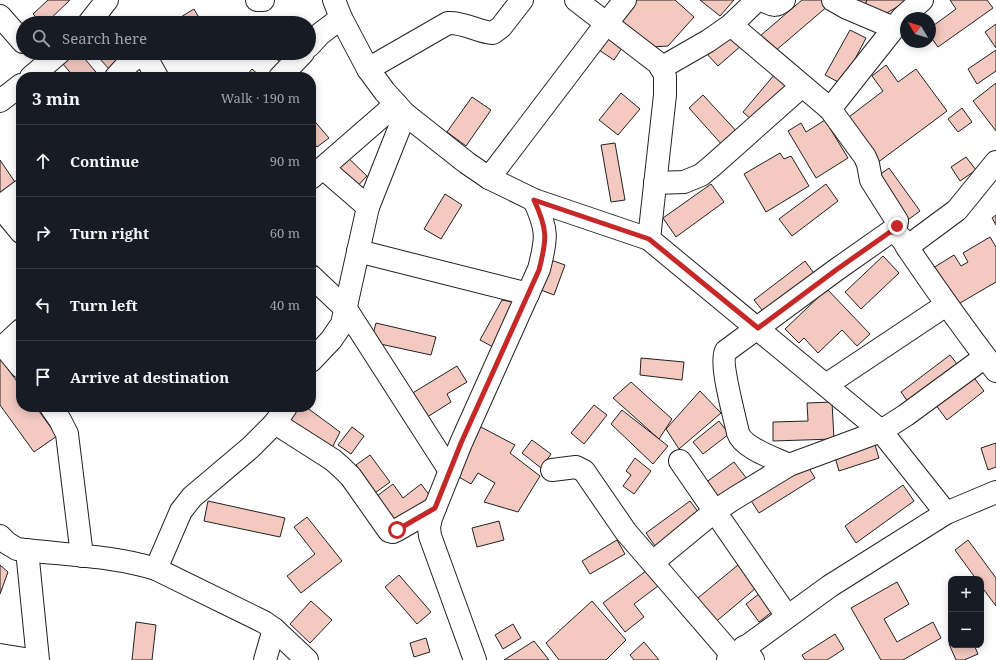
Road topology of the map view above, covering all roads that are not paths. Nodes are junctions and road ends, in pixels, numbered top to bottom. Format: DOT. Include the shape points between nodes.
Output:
graph roads {
  1 [pos="107,0"];
  2 [pos="257,0"];
  3 [pos="263,0"];
  4 [pos="522,0"];
  5 [pos="576,0"];
  6 [pos="626,0"];
  7 [pos="784,0"];
  8 [pos="833,0"];
  9 [pos="922,0"];
  10 [pos="337,9"];
  11 [pos="0,16"];
  12 [pos="94,16"];
  13 [pos="606,24"];
  14 [pos="731,25"];
  15 [pos="894,28"];
  16 [pos="16,34"];
  17 [pos="316,38"];
  18 [pos="133,60"];
  19 [pos="147,60"];
  20 [pos="296,60"];
  21 [pos="661,68"];
  22 [pos="368,69"];
  23 [pos="121,72"];
  24 [pos="154,72"];
  25 [pos="285,72"];
  26 [pos="802,86"];
  27 [pos="16,89"];
  28 [pos="0,101"];
  29 [pos="400,109"];
  30 [pos="830,109"];
  31 [pos="996,162"];
  32 [pos="317,173"];
  33 [pos="489,178"];
  34 [pos="655,183"];
  35 [pos="16,197"];
  36 [pos="534,200"];
  37 [pos="368,206"];
  38 [pos="2,212"];
  39 [pos="16,227"];
  40 [pos="649,239"];
  41 [pos="901,240"];
  42 [pos="358,251"];
  43 [pos="316,281"];
  44 [pos="528,294"];
  45 [pos="946,305"];
  46 [pos="346,309"];
  47 [pos="758,328"];
  48 [pos="16,334"];
  49 [pos="2,346"];
  50 [pos="316,355"];
  51 [pos="16,361"];
  52 [pos="990,364"];
  53 [pos="826,385"];
  54 [pos="54,412"];
  55 [pos="281,415"];
  56 [pos="881,431"];
  57 [pos="680,461"];
  58 [pos="789,464"];
  59 [pos="552,470"];
  60 [pos="450,471"];
  61 [pos="996,492"];
  62 [pos="435,508"];
  63 [pos="715,511"];
  64 [pos="946,513"];
  65 [pos="0,536"];
  66 [pos="27,550"];
  67 [pos="82,556"];
  68 [pos="653,562"];
  69 [pos="156,569"];
  70 [pos="788,616"];
  71 [pos="274,629"];
  72 [pos="0,655"];
  73 [pos="739,656"];
  74 [pos="31,660"];
  75 [pos="38,660"];
  76 [pos="265,660"];
  77 [pos="307,660"];
  78 [pos="475,660"];
  1 -- 12 [label="street"];
  2 -- 3 [label="street"];
  4 -- 22 [label="street" via="493,33 457,22 448,23"];
  5 -- 13 [label="street"];
  6 -- 13 [label="street"];
  7 -- 14 [label="street" via="774,6 757,0"];
  8 -- 15 [label="street"];
  9 -- 15 [label="street"];
  10 -- 17 [label="street"];
  10 -- 22 [label="street"];
  11 -- 16 [label="street"];
  13 -- 21 [label="street" via="658,63"];
  13 -- 33 [label="street"];
  14 -- 21 [label="street"];
  14 -- 26 [label="street"];
  15 -- 30 [label="street"];
  18 -- 23 [label="street"];
  19 -- 24 [label="street"];
  20 -- 25 [label="street"];
  21 -- 34 [label="street" via="665,77 665,94"];
  22 -- 29 [label="street"];
  26 -- 30 [label="street"];
  26 -- 34 [label="street" via="701,175 684,182"];
  27 -- 28 [label="street"];
  29 -- 32 [label="street"];
  29 -- 33 [label="street"];
  29 -- 37 [label="street"];
  30 -- 41 [label="street" via="865,157 872,180 898,221"];
  31 -- 41 [label="street" via="957,210"];
  32 -- 37 [label="street"];
  33 -- 36 [label="street"];
  34 -- 40 [label="street"];
  35 -- 38 [label="street"];
  36 -- 40 [label="street"];
  36 -- 44 [label="street" via="542,217 545,245 539,270"];
  37 -- 42 [label="street"];
  38 -- 39 [label="street"];
  40 -- 47 [label="street"];
  41 -- 45 [label="street"];
  41 -- 47 [label="street" via="890,232"];
  42 -- 44 [label="street"];
  42 -- 46 [label="street"];
  43 -- 46 [label="street"];
  44 -- 60 [label="street"];
  45 -- 52 [label="street"];
  45 -- 53 [label="street"];
  46 -- 50 [label="street" via="337,332"];
  46 -- 60 [label="street"];
  47 -- 53 [label="street"];
  47 -- 58 [label="street" via="724,354 738,433 751,447"];
  48 -- 49 [label="street"];
  49 -- 51 [label="street"];
  52 -- 56 [label="street"];
  53 -- 56 [label="street"];
  54 -- 67 [label="street" via="67,434"];
  55 -- 62 [label="street" via="351,477 389,531 397,530"];
  55 -- 69 [label="street" via="250,448 192,497 181,511"];
  56 -- 58 [label="street"];
  56 -- 64 [label="street"];
  57 -- 63 [label="street"];
  58 -- 63 [label="street"];
  59 -- 68 [label="street" via="576,467 584,471 620,524"];
  60 -- 62 [label="street"];
  61 -- 64 [label="street"];
  62 -- 78 [label="street" via="429,528 430,536"];
  63 -- 68 [label="street"];
  63 -- 70 [label="street"];
  64 -- 70 [label="street" via="830,586"];
  65 -- 66 [label="street" via="18,549"];
  66 -- 67 [label="street"];
  66 -- 75 [label="street"];
  67 -- 69 [label="street"];
  68 -- 73 [label="street"];
  69 -- 71 [label="street" via="253,616"];
  70 -- 73 [label="street"];
  71 -- 76 [label="street"];
  71 -- 77 [label="street"];
  72 -- 74 [label="street"];
}
